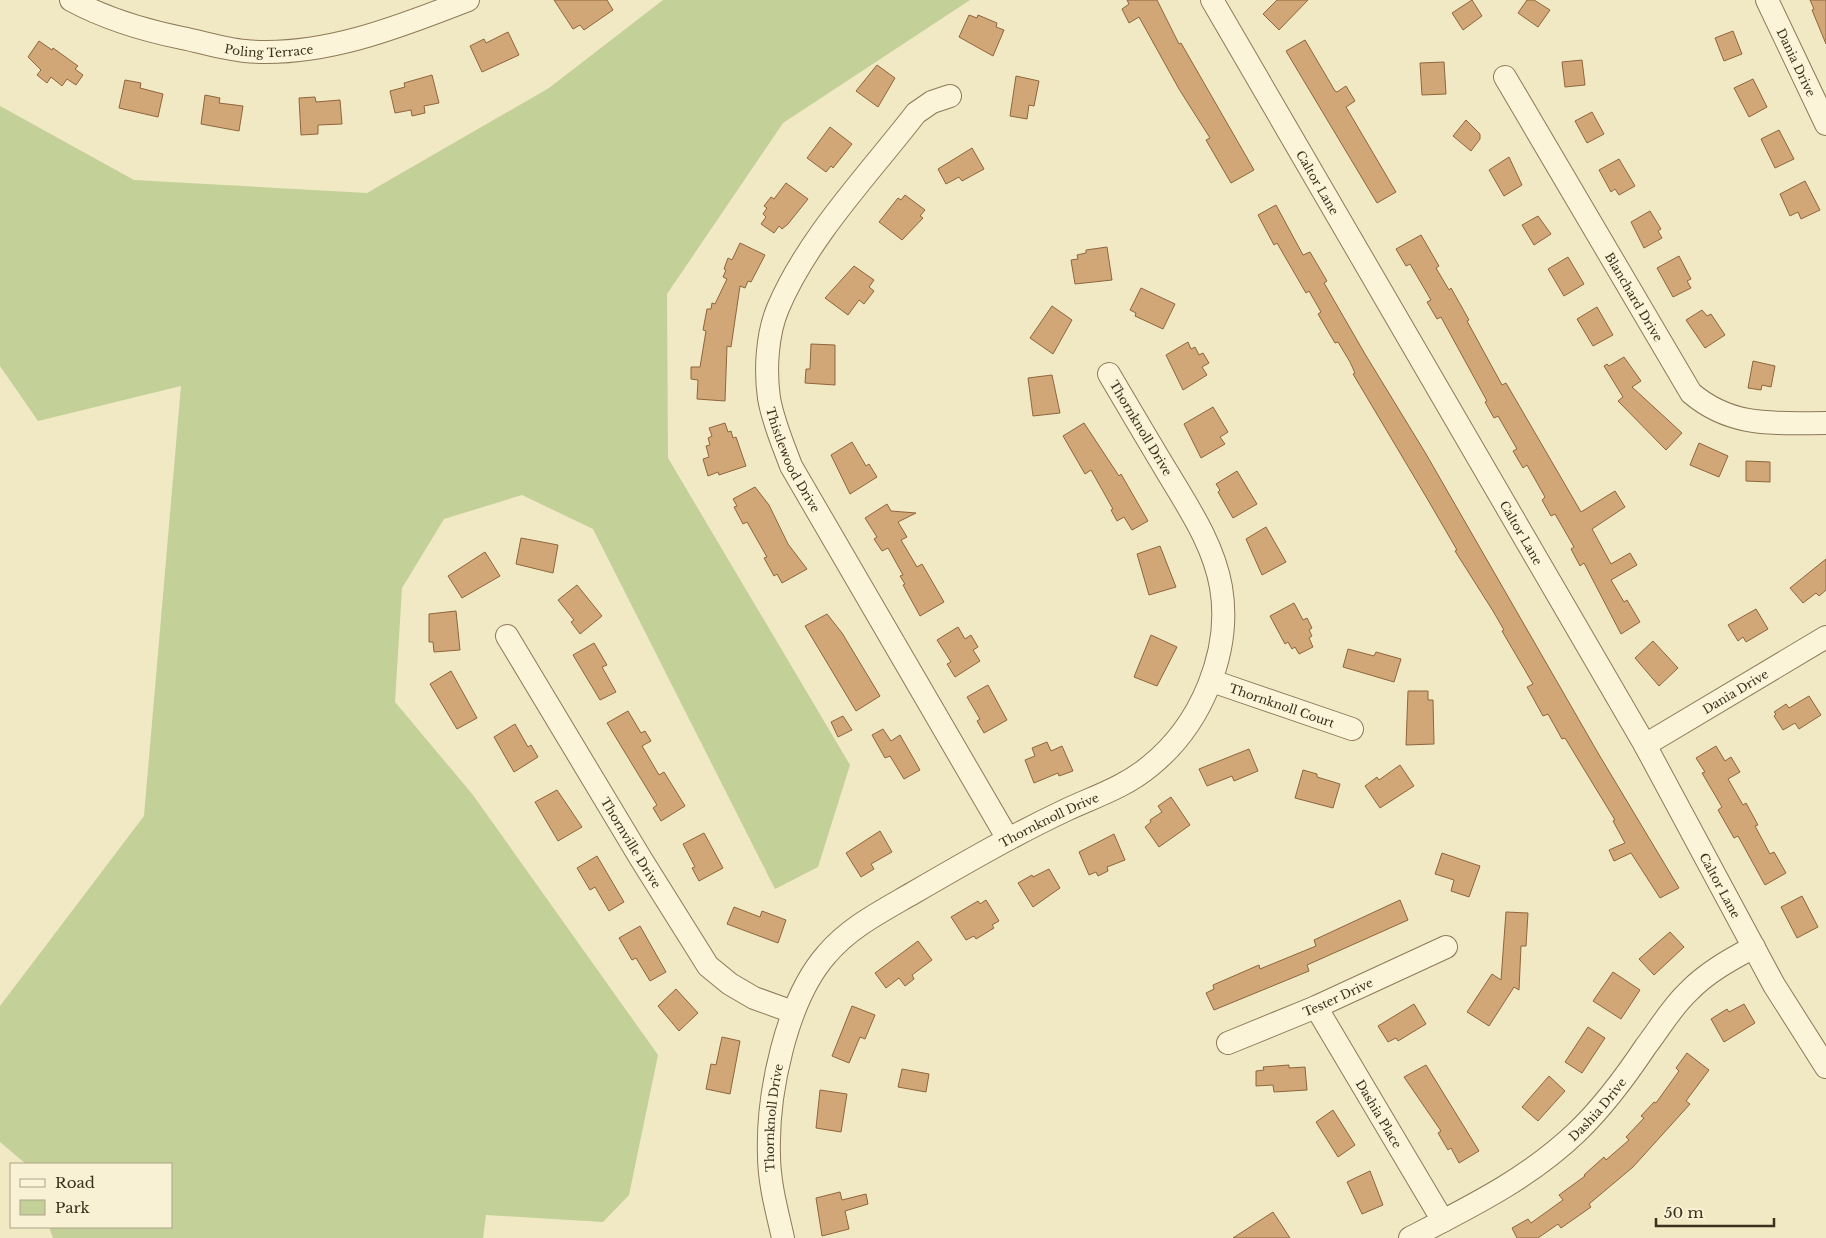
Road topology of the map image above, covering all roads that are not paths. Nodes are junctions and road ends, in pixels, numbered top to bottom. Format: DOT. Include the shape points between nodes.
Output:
graph roads {
  1 [pos="71,0"];
  2 [pos="468,0"];
  3 [pos="1212,0"];
  4 [pos="1767,0"];
  5 [pos="1505,77"];
  6 [pos="950,96"];
  7 [pos="1826,124"];
  8 [pos="1109,374"];
  9 [pos="1826,423"];
  10 [pos="507,636"];
  11 [pos="1826,637"];
  12 [pos="1212,681"];
  13 [pos="1352,728"];
  14 [pos="1644,745"];
  15 [pos="1008,839"];
  16 [pos="1446,947"];
  17 [pos="1754,947"];
  18 [pos="1316,1007"];
  19 [pos="793,1012"];
  20 [pos="1228,1043"];
  21 [pos="1826,1067"];
  22 [pos="1443,1221"];
  23 [pos="783,1238"];
  24 [pos="1410,1238"];
  1 -- 2 [label="street, Poling Terrace" via="95,13 159,33 244,51 280,52 353,40"];
  3 -- 14 [label="street, Caltor Lane"];
  4 -- 7 [label="street, Dania Drive"];
  5 -- 9 [label="street, Blanchard Drive" via="1691,393 1718,412 1741,420"];
  6 -- 15 [label="street, Thistlewood Drive" via="932,102 916,113 806,257 778,309 771,334 769,397 775,425 791,466"];
  8 -- 12 [label="street, Thornknoll Drive" via="1187,505 1216,566 1222,607 1219,650"];
  10 -- 19 [label="street, Thornville Drive" via="708,966 746,993"];
  11 -- 14 [label="street, Dania Drive"];
  12 -- 13 [label="street, Thornknoll Court"];
  12 -- 15 [label="street, Thornknoll Drive" via="1188,724 1150,766 1118,787"];
  14 -- 17 [label="street, Caltor Lane"];
  15 -- 19 [label="street, Thornknoll Drive" via="864,922 840,940 807,982"];
  16 -- 18 [label="street, Tester Drive"];
  17 -- 21 [label="street, Caltor Lane"];
  17 -- 22 [label="street, Dashia Drive" via="1688,991 1669,1012 1623,1078 1578,1131 1543,1163 1497,1193"];
  18 -- 20 [label="street, Tester Drive"];
  18 -- 22 [label="street, Dashia Place"];
  19 -- 23 [label="street, Thornknoll Drive" via="774,1086 770,1122 769,1157"];
  22 -- 24 [label="street, Dashia Drive"];
}
